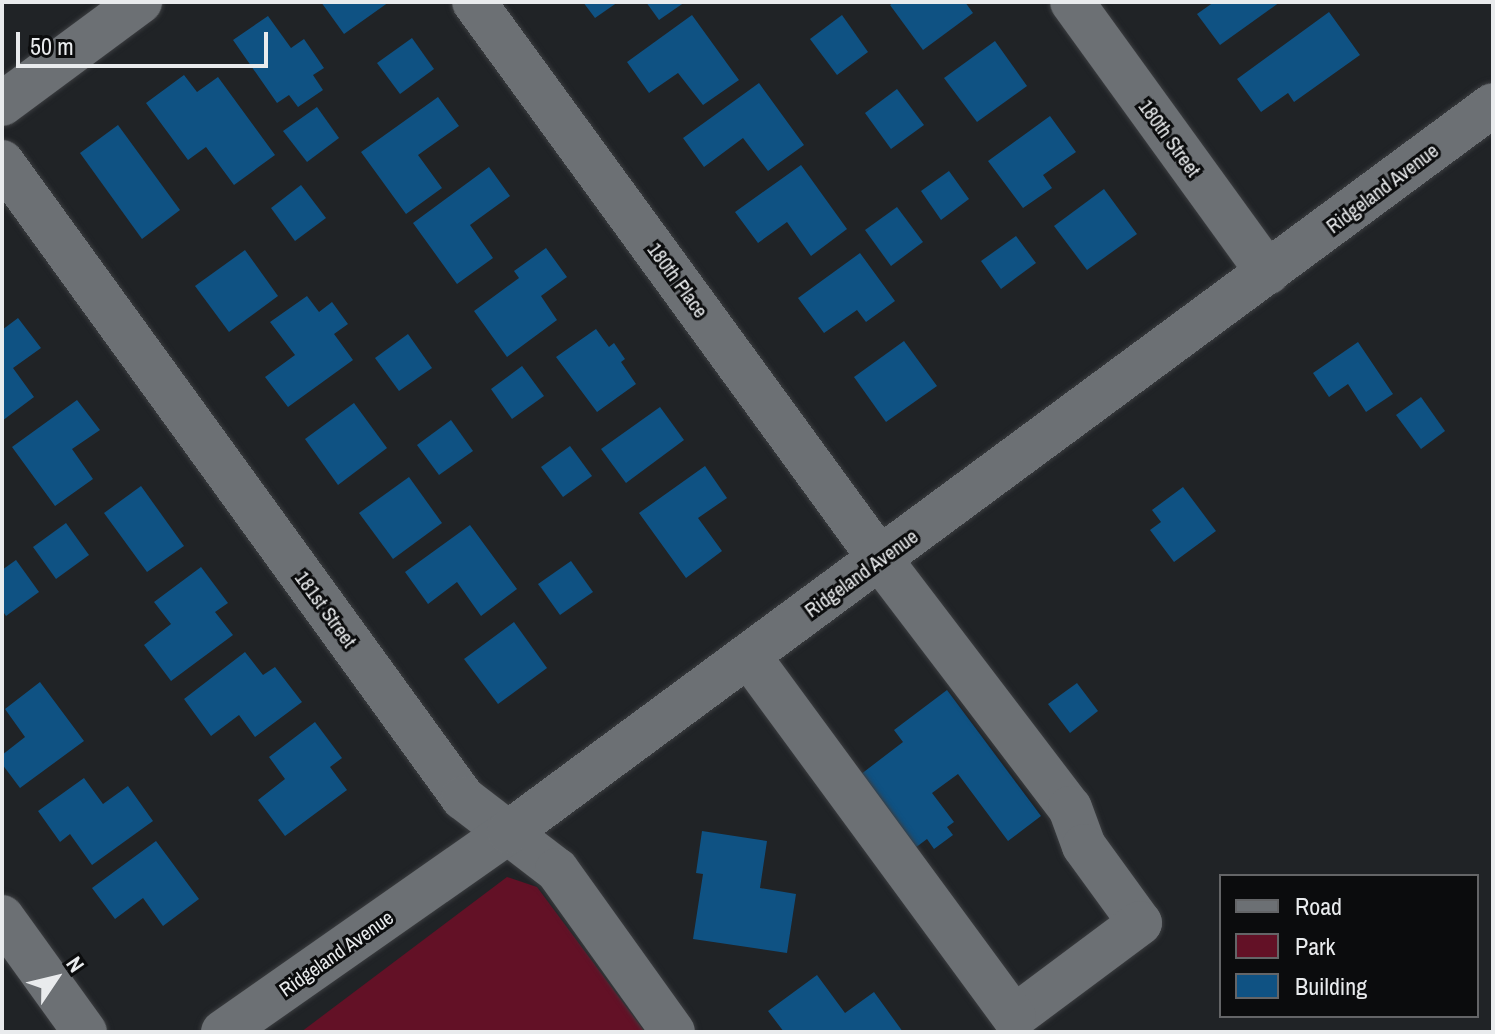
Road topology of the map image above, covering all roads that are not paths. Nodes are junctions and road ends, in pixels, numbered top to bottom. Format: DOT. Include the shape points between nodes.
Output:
graph roads {
  1 [pos="140,2"];
  2 [pos="474,2"];
  3 [pos="1072,2"];
  4 [pos="2,104"];
  5 [pos="1493,105"];
  6 [pos="2,162"];
  7 [pos="1268,273"];
  8 [pos="880,559"];
  9 [pos="749,656"];
  10 [pos="509,832"];
  11 [pos="2,917"];
  12 [pos="85,1032"];
  13 [pos="223,1032"];
  14 [pos="673,1032"];
  1 -- 4 [label="street"];
  2 -- 8 [label="street, 180th Place"];
  3 -- 7 [label="street, 180th Street"];
  5 -- 7 [label="street, Ridgeland Avenue"];
  6 -- 10 [label="street, 181st Street" via="463,798"];
  7 -- 8 [label="street, Ridgeland Avenue"];
  8 -- 9 [label="street, Ridgeland Avenue"];
  8 -- 9 [label="street, 180th Place" via="1070,808 1084,846 1140,923 1014,1017"];
  9 -- 10 [label="street, Ridgeland Avenue"];
  10 -- 13 [label="street, Ridgeland Avenue"];
  10 -- 14 [label="street, 181st Street" via="557,870"];
  11 -- 12 [label="street"];
}
